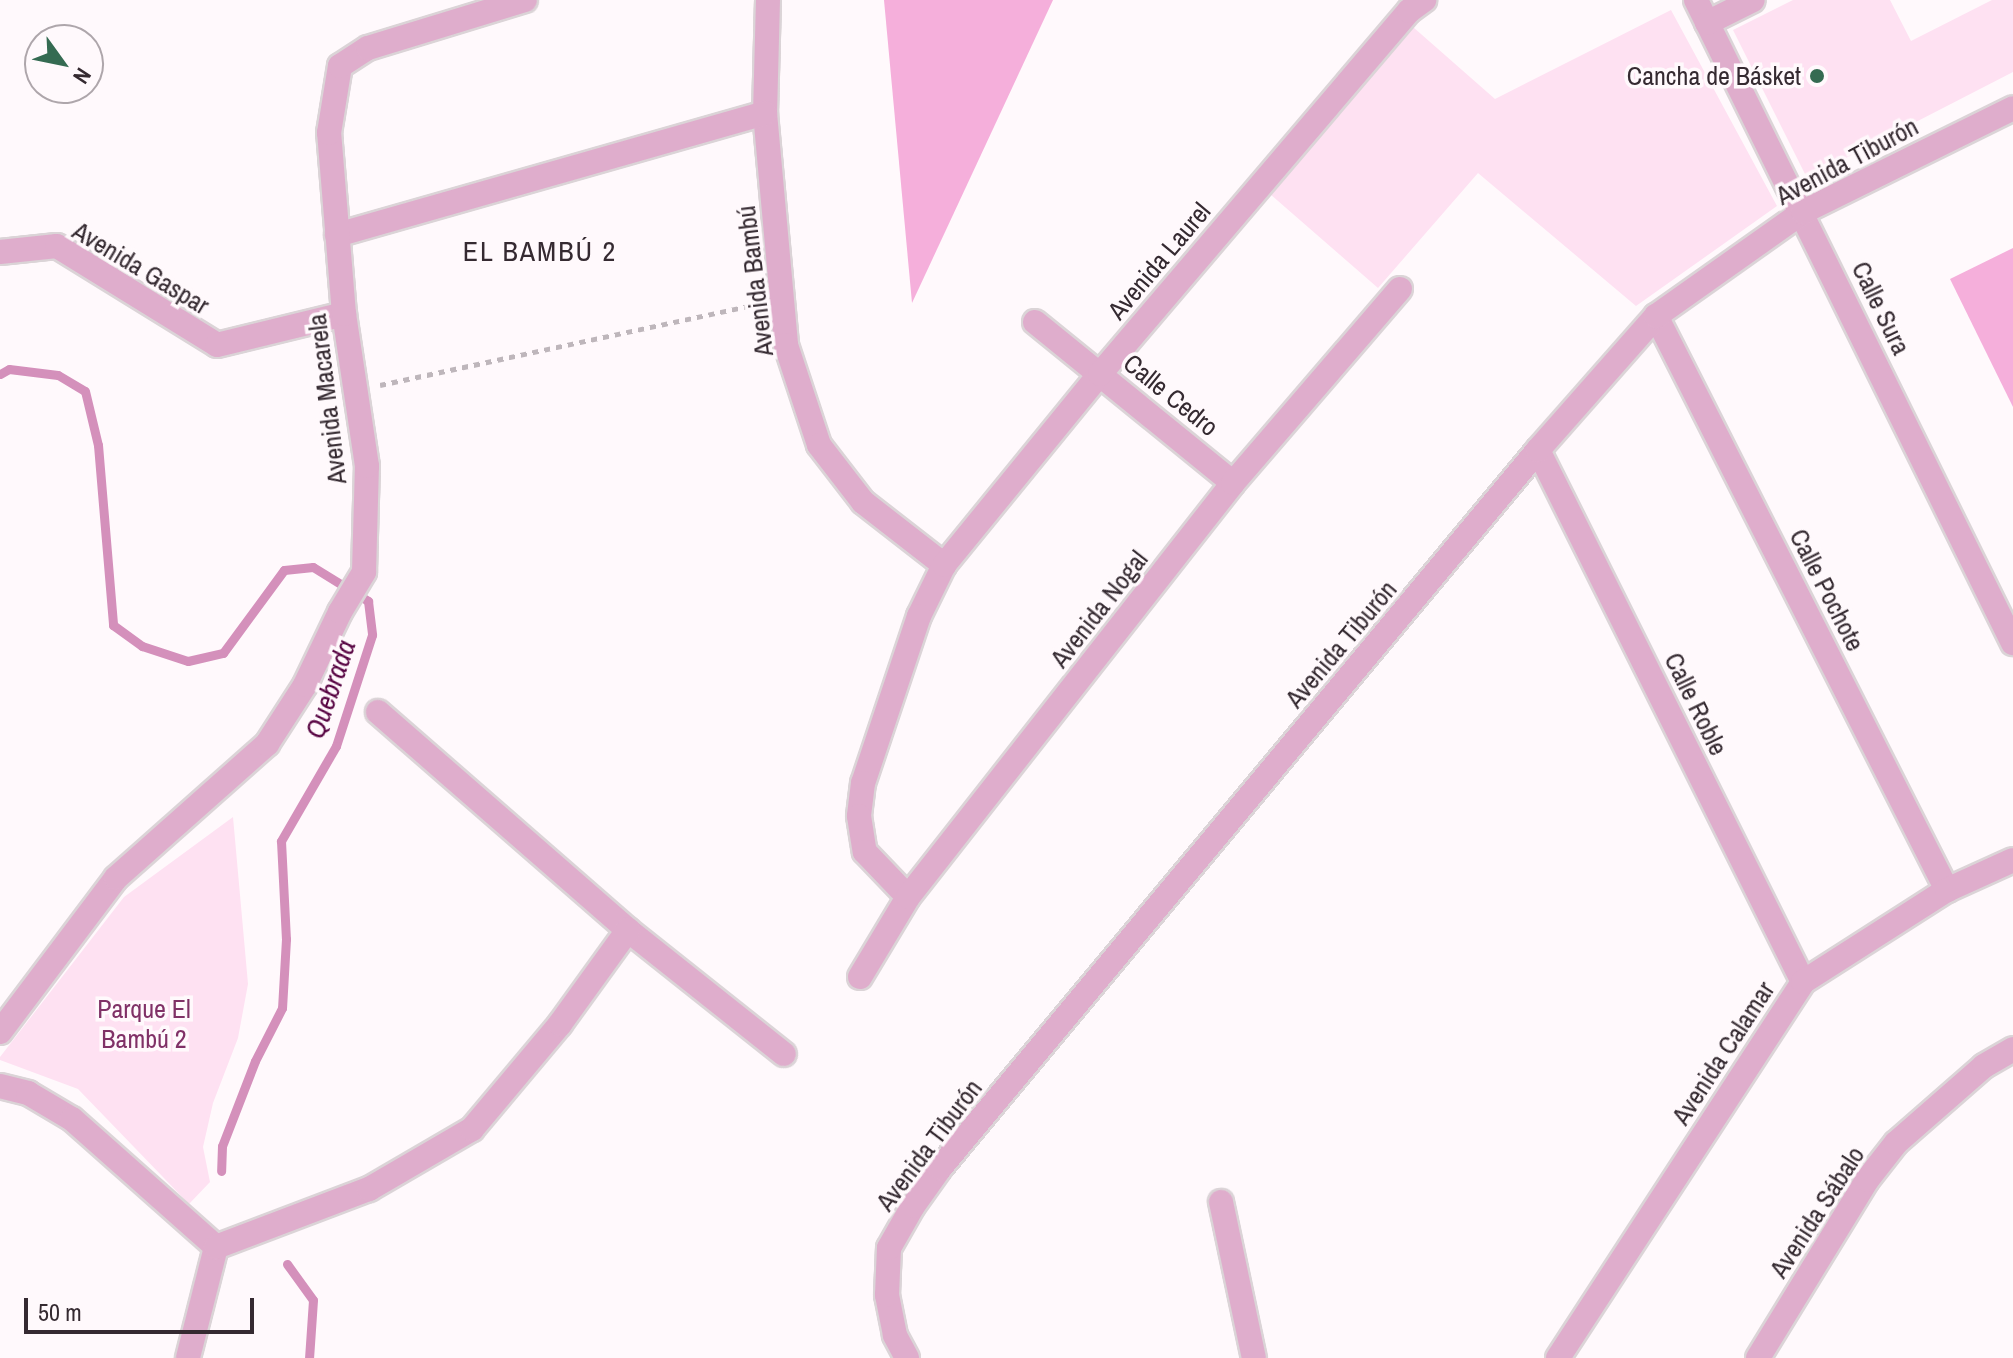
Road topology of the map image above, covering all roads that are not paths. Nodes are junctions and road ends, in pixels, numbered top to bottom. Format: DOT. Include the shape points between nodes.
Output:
graph roads {
  1 [pos="525,0"];
  2 [pos="768,0"];
  3 [pos="1424,0"];
  4 [pos="1696,0"];
  5 [pos="1753,0"];
  6 [pos="1707,23"];
  7 [pos="2013,108"];
  8 [pos="765,113"];
  9 [pos="1803,212"];
  10 [pos="337,235"];
  11 [pos="0,252"];
  12 [pos="1400,289"];
  13 [pos="344,314"];
  14 [pos="1656,316"];
  15 [pos="1035,322"];
  16 [pos="1100,374"];
  17 [pos="1538,450"];
  18 [pos="1233,483"];
  19 [pos="944,565"];
  20 [pos="2013,643"];
  21 [pos="378,712"];
  22 [pos="2013,860"];
  23 [pos="1947,890"];
  24 [pos="908,897"];
  25 [pos="628,930"];
  26 [pos="860,977"];
  27 [pos="1803,982"];
  28 [pos="0,1032"];
  29 [pos="2013,1049"];
  30 [pos="784,1054"];
  31 [pos="0,1086"];
  32 [pos="1221,1202"];
  33 [pos="216,1247"];
  34 [pos="188,1358"];
  35 [pos="907,1358"];
  36 [pos="1254,1358"];
  37 [pos="1558,1358"];
  38 [pos="1758,1358"];
  1 -- 10 [label="street, Avenida Macarela" via="368,48 340,66 329,133"];
  2 -- 8 [label="street, Avenida Bambú"];
  3 -- 16 [label="street, Avenida Laurel" via="1409,11"];
  4 -- 6 [label="street, Calle Sura"];
  5 -- 6 [label="street"];
  6 -- 9 [label="street, Calle Sura"];
  7 -- 9 [label="street, Avenida Tiburón"];
  8 -- 10 [label="street"];
  8 -- 19 [label="street, Avenida Bambú" via="786,345 819,445 863,502"];
  9 -- 14 [label="street, Avenida Tiburón"];
  9 -- 20 [label="street, Calle Sura"];
  10 -- 13 [label="street, Avenida Macarela"];
  11 -- 13 [label="street, Avenida Gaspar" via="57,246 217,345"];
  12 -- 18 [label="street, Avenida Nogal"];
  13 -- 28 [label="street, Avenida Macarela" via="367,466 364,572 305,685 267,744 116,878"];
  14 -- 17 [label="street, Avenida Tiburón"];
  14 -- 23 [label="street, Calle Pochote"];
  15 -- 16 [label="street, Calle Cedro"];
  16 -- 18 [label="street, Calle Cedro"];
  16 -- 19 [label="street, Avenida Laurel"];
  17 -- 27 [label="street, Calle Roble"];
  17 -- 35 [label="street, Avenida Tiburón" via="913,1206 889,1248 887,1295 895,1335"];
  18 -- 24 [label="street, Avenida Nogal"];
  19 -- 24 [label="street" via="919,616 863,783 859,816 865,852"];
  21 -- 25 [label="street"];
  22 -- 23 [label="street, Avenida Calamar"];
  23 -- 27 [label="street, Avenida Calamar"];
  24 -- 26 [label="street, Avenida Nogal"];
  25 -- 30 [label="street"];
  25 -- 33 [label="street" via="560,1024 472,1129 369,1189"];
  27 -- 37 [label="street, Avenida Calamar"];
  29 -- 38 [label="street, Avenida Sábalo" via="1972,1076 1896,1143 1867,1180"];
  31 -- 33 [label="street" via="28,1093 72,1119"];
  32 -- 36 [label="street"];
  33 -- 34 [label="street"];
}
